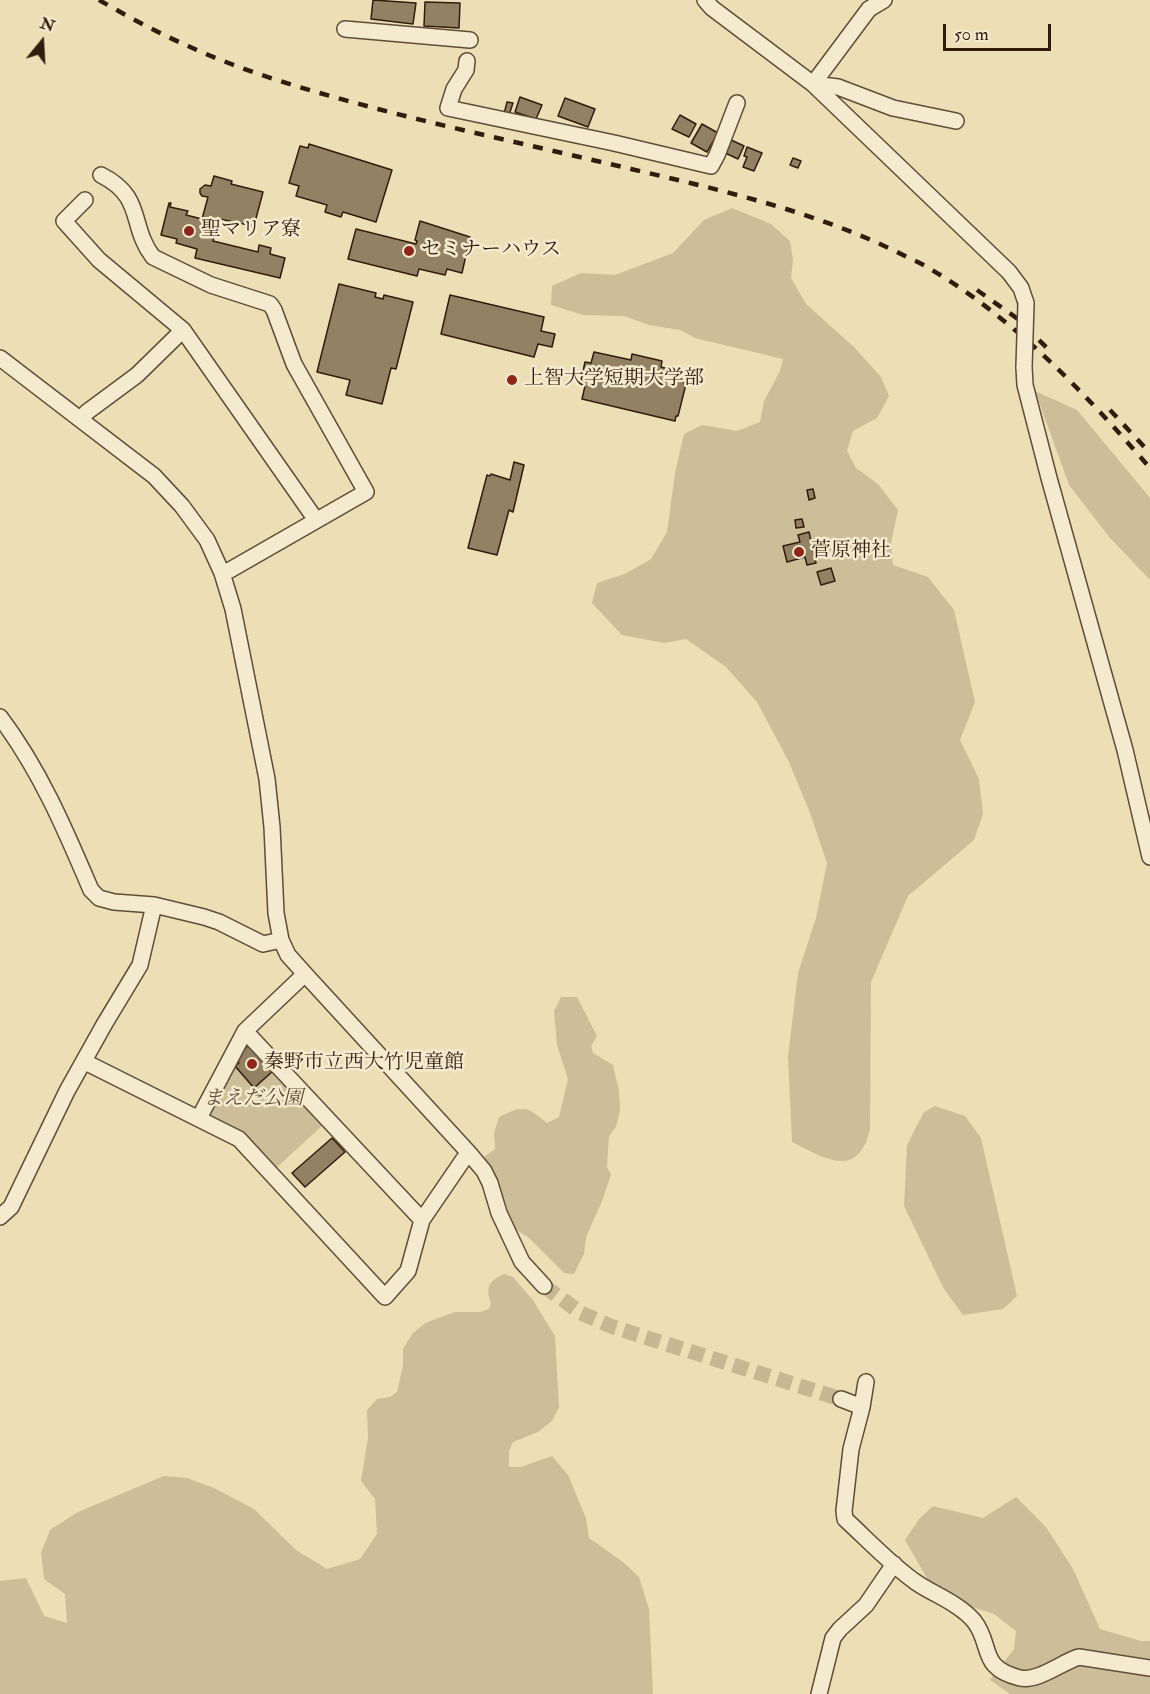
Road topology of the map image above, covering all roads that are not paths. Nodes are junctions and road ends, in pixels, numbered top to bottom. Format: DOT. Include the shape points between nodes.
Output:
graph roads {
  1 [pos="705,0"];
  2 [pos="884,0"];
  3 [pos="345,29"];
  4 [pos="470,40"];
  5 [pos="467,61"];
  6 [pos="813,84"];
  7 [pos="736,103"];
  8 [pos="956,121"];
  9 [pos="101,175"];
  10 [pos="85,200"];
  11 [pos="183,330"];
  12 [pos="0,358"];
  13 [pos="81,419"];
  14 [pos="316,520"];
  15 [pos="222,573"];
  16 [pos="0,717"];
  17 [pos="1150,857"];
  18 [pos="154,905"];
  19 [pos="281,940"];
  20 [pos="304,974"];
  21 [pos="245,1031"];
  22 [pos="85,1062"];
  23 [pos="199,1118"];
  24 [pos="470,1153"];
  25 [pos="0,1217"];
  26 [pos="422,1220"];
  27 [pos="544,1286"];
  28 [pos="866,1382"];
  29 [pos="841,1399"];
  30 [pos="862,1407"];
  31 [pos="894,1564"];
  32 [pos="1150,1668"];
  33 [pos="819,1694"];
  1 -- 6 [label="street"];
  2 -- 6 [label="street" via="869,9"];
  3 -- 4 [label="street"];
  5 -- 7 [label="street" via="448,108 711,166"];
  6 -- 8 [label="street" via="838,87 893,108"];
  6 -- 17 [label="street, bridge" via="1009,272 1021,288 1026,303 1025,385 1125,750"];
  9 -- 14 [label="street" via="119,185 129,199 153,257 211,285 270,304 274,310 294,364 366,492"];
  10 -- 11 [label="street" via="64,221 99,260"];
  11 -- 13 [label="street" via="137,375"];
  11 -- 14 [label="street"];
  12 -- 13 [label="street"];
  13 -- 15 [label="street" via="154,476 182,506 207,540"];
  14 -- 15 [label="street"];
  15 -- 19 [label="street" via="233,609 267,779"];
  16 -- 18 [label="street" via="57,811 91,890 99,898 114,902"];
  18 -- 19 [label="street" via="219,922 263,944"];
  18 -- 22 [label="street" via="140,965"];
  19 -- 20 [label="street"];
  20 -- 21 [label="street"];
  20 -- 24 [label="street"];
  21 -- 23 [label="street"];
  21 -- 26 [label="street"];
  22 -- 23 [label="street"];
  22 -- 25 [label="street" via="11,1207"];
  23 -- 26 [label="street" via="239,1139 384,1297 408,1271"];
  24 -- 26 [label="street"];
  24 -- 27 [label="street" via="490,1183 522,1262"];
  28 -- 30 [label="street"];
  29 -- 30 [label="street"];
  30 -- 31 [label="street" via="851,1449 845,1519"];
  31 -- 32 [label="street" via="974,1621 989,1660 1005,1673 1036,1677 1079,1657"];
  31 -- 33 [label="street" via="866,1605 832,1638"];
}
